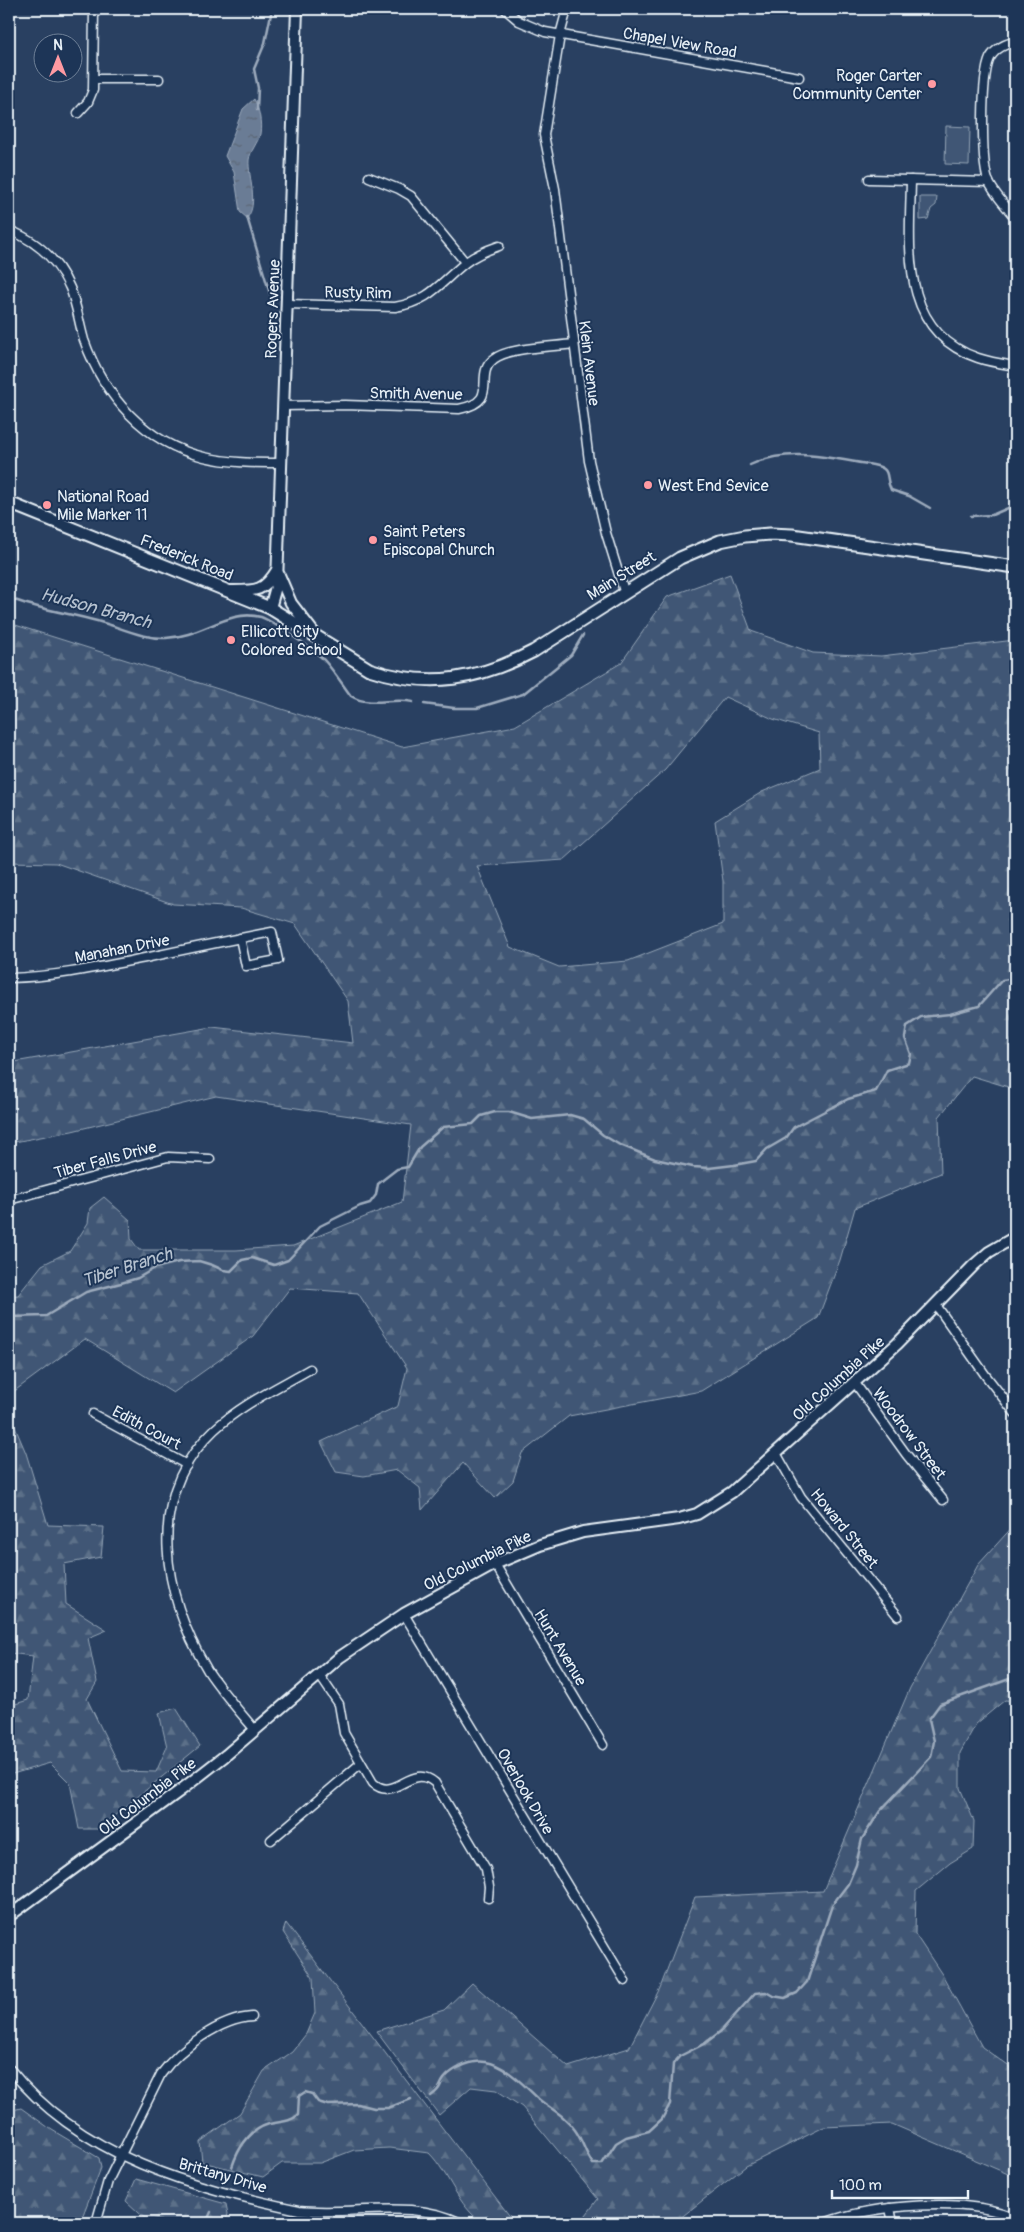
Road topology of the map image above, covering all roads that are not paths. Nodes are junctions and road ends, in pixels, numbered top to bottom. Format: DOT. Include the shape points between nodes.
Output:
graph roads {
  1 [pos="94,9"];
  2 [pos="297,9"];
  3 [pos="504,9"];
  4 [pos="567,9"];
  5 [pos="560,35"];
  6 [pos="1015,42"];
  7 [pos="799,77"];
  8 [pos="95,79"];
  9 [pos="159,79"];
  10 [pos="78,113"];
  11 [pos="369,177"];
  12 [pos="869,179"];
  13 [pos="912,180"];
  14 [pos="989,182"];
  15 [pos="1015,218"];
  16 [pos="9,230"];
  17 [pos="499,246"];
  18 [pos="466,262"];
  19 [pos="287,304"];
  20 [pos="573,344"];
  21 [pos="1015,365"];
  22 [pos="283,406"];
  23 [pos="280,463"];
  24 [pos="9,503"];
  25 [pos="1015,567"];
  26 [pos="277,569"];
  27 [pos="229,591"];
  28 [pos="624,591"];
  29 [pos="270,608"];
  30 [pos="328,646"];
  31 [pos="240,938"];
  32 [pos="9,978"];
  33 [pos="210,1159"];
  34 [pos="9,1200"];
  35 [pos="1015,1237"];
  36 [pos="936,1305"];
  37 [pos="310,1369"];
  38 [pos="854,1383"];
  39 [pos="1015,1412"];
  40 [pos="93,1414"];
  41 [pos="776,1453"];
  42 [pos="187,1465"];
  43 [pos="943,1500"];
  44 [pos="495,1564"];
  45 [pos="404,1614"];
  46 [pos="898,1616"];
  47 [pos="320,1676"];
  48 [pos="255,1730"];
  49 [pos="603,1745"];
  50 [pos="360,1764"];
  51 [pos="271,1840"];
  52 [pos="488,1898"];
  53 [pos="9,1916"];
  54 [pos="625,1981"];
  55 [pos="252,2017"];
  56 [pos="9,2068"];
  57 [pos="120,2156"];
  58 [pos="890,2208"];
  59 [pos="1015,2218"];
  60 [pos="96,2223"];
  61 [pos="461,2223"];
  62 [pos="824,2223"];
  63 [pos="893,2223"];
  1 -- 8 [label="street"];
  2 -- 19 [label="street, Rogers Avenue"];
  3 -- 5 [label="street, Chapel View Road" via="532,28"];
  4 -- 5 [label="street"];
  5 -- 7 [label="street, Chapel View Road"];
  5 -- 20 [label="street, Klein Avenue" via="544,135 555,189"];
  6 -- 14 [label="street" via="995,52 987,70 984,164"];
  8 -- 9 [label="street"];
  8 -- 10 [label="street" via="88,102"];
  11 -- 18 [label="street" via="411,196"];
  12 -- 13 [label="street"];
  13 -- 14 [label="street"];
  13 -- 21 [label="street" via="909,261 920,307 955,346 978,358"];
  14 -- 15 [label="street"];
  16 -- 23 [label="street" via="34,242 60,268 71,289 91,358 130,417 179,449 203,457 243,463"];
  17 -- 18 [label="street, Rusty Rim"];
  18 -- 19 [label="street, Rusty Rim" via="432,293 408,305"];
  19 -- 22 [label="street, Rogers Avenue"];
  20 -- 22 [label="street, Smith Avenue" via="499,355 488,365 482,399 458,410"];
  20 -- 28 [label="street, Klein Avenue" via="589,461"];
  22 -- 23 [label="street, Rogers Avenue"];
  23 -- 26 [label="street, Rogers Avenue"];
  24 -- 27 [label="main road, Frederick Road"];
  25 -- 28 [label="main road, Main Street" via="770,534 744,536 699,548"];
  26 -- 27 [label="street" via="271,580 259,589"];
  26 -- 29 [label="street, Rogers Avenue" via="275,596"];
  26 -- 30 [label="street" via="285,591 304,622"];
  27 -- 29 [label="main road, Frederick Road"];
  28 -- 30 [label="main road, Main Street" via="534,651 513,662 456,679 421,680 384,674"];
  29 -- 30 [label="main road, Main Street"];
  31 -- 31 [label="street, Manahan Drive" via="246,966 278,960 272,932"];
  31 -- 32 [label="street, Manahan Drive" via="99,967"];
  33 -- 34 [label="street, Tiber Falls Drive" via="168,1157"];
  35 -- 36 [label="street, Old Columbia Pike" via="989,1252"];
  36 -- 38 [label="street, Old Columbia Pike"];
  36 -- 39 [label="street"];
  37 -- 42 [label="street" via="229,1418 213,1432"];
  38 -- 41 [label="street, Old Columbia Pike"];
  38 -- 43 [label="street, Woodrow Street"];
  40 -- 42 [label="street, Edith Court"];
  41 -- 44 [label="street, Old Columbia Pike" via="732,1492 697,1514 562,1537"];
  41 -- 46 [label="street, Howard Street" via="801,1497"];
  42 -- 48 [label="street" via="170,1510 167,1533 166,1554 174,1596 208,1670"];
  44 -- 45 [label="street, Old Columbia Pike"];
  44 -- 49 [label="street, Hunt Avenue"];
  45 -- 47 [label="street, Old Columbia Pike" via="359,1643"];
  45 -- 54 [label="street, Overlook Drive"];
  47 -- 48 [label="street, Old Columbia Pike"];
  47 -- 50 [label="street" via="339,1704 344,1733"];
  48 -- 53 [label="street, Old Columbia Pike" via="127,1831"];
  50 -- 51 [label="street"];
  50 -- 52 [label="street" via="373,1783 384,1788 397,1787 418,1776 435,1783 486,1869 490,1887"];
  55 -- 57 [label="street" via="222,2025 168,2064"];
  56 -- 57 [label="street, Brittany Drive" via="55,2114"];
  57 -- 60 [label="street" via="108,2181"];
  57 -- 61 [label="street, Brittany Drive" via="192,2182 299,2210 410,2209 435,2212"];
  58 -- 59 [label="street" via="980,2208"];
  58 -- 62 [label="street"];
  58 -- 63 [label="street"];
}
